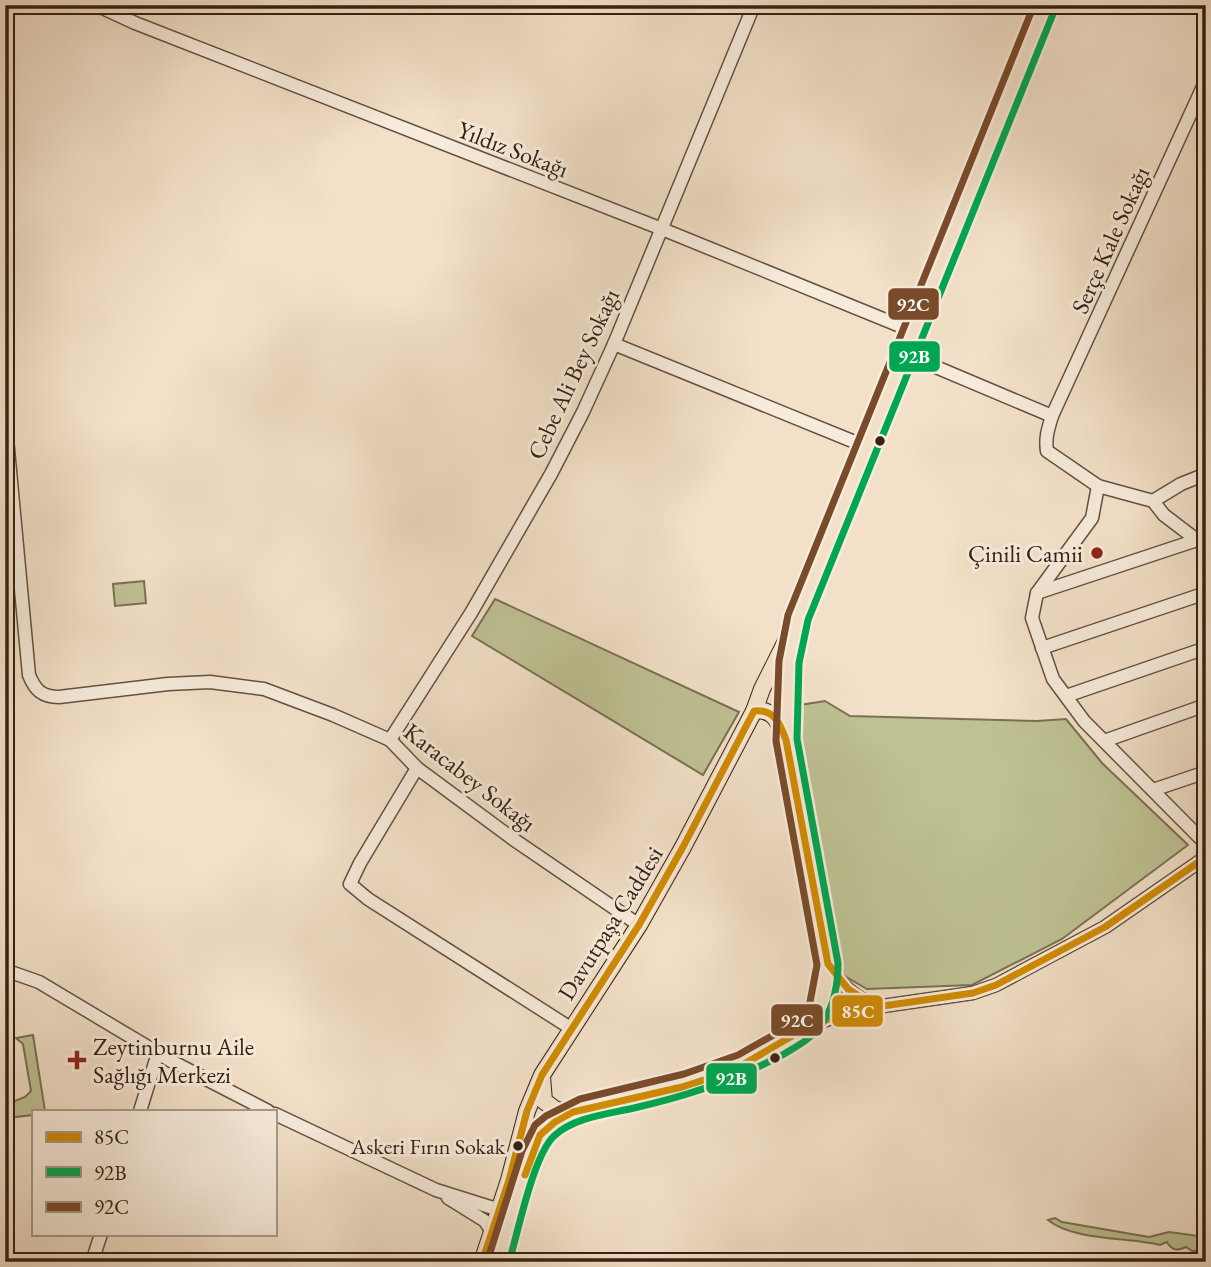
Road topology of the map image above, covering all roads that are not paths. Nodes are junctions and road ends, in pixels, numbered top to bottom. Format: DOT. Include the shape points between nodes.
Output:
graph roads {
  1 [pos="96,5"];
  2 [pos="754,5"];
  3 [pos="1045,5"];
  4 [pos="1206,80"];
  5 [pos="662,229"];
  6 [pos="915,332"];
  7 [pos="614,344"];
  8 [pos="905,354"];
  9 [pos="1052,416"];
  10 [pos="5,417"];
  11 [pos="867,447"];
  12 [pos="1206,474"];
  13 [pos="1098,486"];
  14 [pos="1153,501"];
  15 [pos="1203,545"];
  16 [pos="11,553"];
  17 [pos="1037,593"];
  18 [pos="1206,593"];
  19 [pos="798,617"];
  20 [pos="1042,648"];
  21 [pos="1206,648"];
  22 [pos="1066,696"];
  23 [pos="1206,705"];
  24 [pos="754,711"];
  25 [pos="390,740"];
  26 [pos="786,740"];
  27 [pos="1104,741"];
  28 [pos="417,768"];
  29 [pos="1206,772"];
  30 [pos="1153,790"];
  31 [pos="1206,844"];
  32 [pos="1206,857"];
  33 [pos="639,925"];
  34 [pos="828,964"];
  35 [pos="5,970"];
  36 [pos="876,1007"];
  37 [pos="572,1029"];
  38 [pos="804,1029"];
  39 [pos="158,1053"];
  40 [pos="542,1074"];
  41 [pos="140,1110"];
  42 [pos="266,1110"];
  43 [pos="573,1112"];
  44 [pos="276,1114"];
  45 [pos="436,1190"];
  46 [pos="500,1208"];
  47 [pos="492,1232"];
  48 [pos="101,1236"];
  49 [pos="92,1262"];
  50 [pos="482,1262"];
  51 [pos="498,1262"];
  1 -- 5 [label="street, Yıldız Sokağı"];
  2 -- 5 [label="street, Cebe Ali Bey Sokağı"];
  3 -- 6 [label="main road, Davutpaşa Caddesi"];
  4 -- 9 [label="street, Serçe Kale Sokağı"];
  5 -- 6 [label="street, Yıldız Sokağı"];
  5 -- 7 [label="street, Cebe Ali Bey Sokağı"];
  6 -- 8 [label="main road, Davutpaşa Caddesi"];
  7 -- 11 [label="street"];
  7 -- 25 [label="street, Cebe Ali Bey Sokağı" via="551,474 471,613"];
  8 -- 9 [label="street"];
  8 -- 11 [label="main road, Davutpaşa Caddesi"];
  9 -- 13 [label="street, Serçe Kale Sokağı" via="1046,432 1047,451"];
  10 -- 16 [label="street, Karacabey Sokağı"];
  11 -- 19 [label="main road, Davutpaşa Caddesi"];
  12 -- 14 [label="street"];
  13 -- 14 [label="street, Serçe Kale Sokağı"];
  13 -- 17 [label="street" via="1093,518"];
  14 -- 15 [label="street, Serçe Kale Sokağı"];
  15 -- 17 [label="street"];
  16 -- 25 [label="street, Karacabey Sokağı" via="29,675 41,693 59,697 168,684 237,685 264,689"];
  17 -- 20 [label="street" via="1031,618"];
  18 -- 20 [label="street"];
  19 -- 24 [label="main road, Davutpaşa Caddesi"];
  19 -- 26 [label="main road, Davutpaşa Caddesi" via="789,662"];
  20 -- 22 [label="street"];
  21 -- 22 [label="street"];
  22 -- 27 [label="street"];
  23 -- 27 [label="street"];
  24 -- 26 [label="main road" via="773,715"];
  24 -- 33 [label="main road, Davutpaşa Caddesi"];
  25 -- 28 [label="street, Karacabey Sokağı"];
  26 -- 34 [label="main road, Davutpaşa Caddesi"];
  27 -- 30 [label="street"];
  28 -- 33 [label="street, Karacabey Sokağı"];
  28 -- 37 [label="street" via="350,884"];
  29 -- 30 [label="street"];
  30 -- 31 [label="street"];
  32 -- 36 [label="street" via="1105,927 1013,978 973,993"];
  33 -- 37 [label="main road, Davutpaşa Caddesi"];
  34 -- 36 [label="street" via="837,979"];
  34 -- 38 [label="main road" via="820,1004"];
  35 -- 39 [label="street" via="51,988"];
  36 -- 38 [label="street"];
  37 -- 40 [label="main road, Davutpaşa Caddesi"];
  38 -- 43 [label="main road" via="732,1071"];
  39 -- 41 [label="street"];
  39 -- 42 [label="street"];
  40 -- 43 [label="main road" via="544,1101 556,1110"];
  40 -- 46 [label="main road, Davutpaşa Caddesi"];
  43 -- 51 [label="main road" via="540,1135"];
  44 -- 45 [label="street"];
  45 -- 46 [label="street"];
  45 -- 47 [label="street" via="485,1221"];
  46 -- 47 [label="main road, Davutpaşa Caddesi"];
  47 -- 50 [label="main road, Davutpaşa Caddesi"];
  48 -- 49 [label="street"];
}
